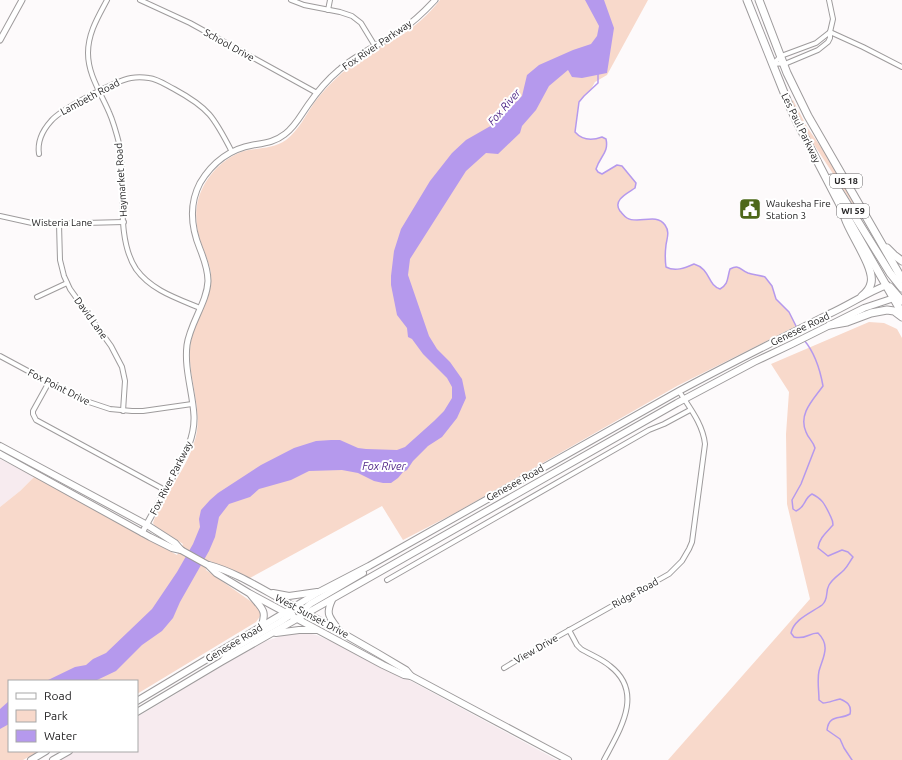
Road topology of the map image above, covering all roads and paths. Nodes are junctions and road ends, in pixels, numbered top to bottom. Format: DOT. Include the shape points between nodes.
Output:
graph roads {
  1 [pos="22,0"];
  2 [pos="107,0"];
  3 [pos="140,0"];
  4 [pos="291,0"];
  5 [pos="330,0"];
  6 [pos="435,0"];
  7 [pos="747,0"];
  8 [pos="759,0"];
  9 [pos="829,0"];
  10 [pos="328,10"];
  11 [pos="830,32"];
  12 [pos="0,40"];
  13 [pos="375,46"];
  14 [pos="781,56"];
  15 [pos="773,64"];
  16 [pos="784,64"];
  17 [pos="902,67"];
  18 [pos="99,92"];
  19 [pos="317,93"];
  20 [pos="807,141"];
  21 [pos="232,152"];
  22 [pos="39,154"];
  23 [pos="840,203"];
  24 [pos="0,216"];
  25 [pos="124,222"];
  26 [pos="59,224"];
  27 [pos="872,228"];
  28 [pos="902,261"];
  29 [pos="900,281"];
  30 [pos="67,283"];
  31 [pos="887,285"];
  32 [pos="900,294"];
  33 [pos="862,296"];
  34 [pos="37,297"];
  35 [pos="200,308"];
  36 [pos="902,313"];
  37 [pos="902,317"];
  38 [pos="830,325"];
  39 [pos="0,356"];
  40 [pos="49,382"];
  41 [pos="679,391"];
  42 [pos="684,399"];
  43 [pos="192,404"];
  44 [pos="690,410"];
  45 [pos="124,411"];
  46 [pos="0,446"];
  47 [pos="0,454"];
  48 [pos="165,490"];
  49 [pos="147,525"];
  50 [pos="142,533"];
  51 [pos="180,550"];
  52 [pos="208,565"];
  53 [pos="369,566"];
  54 [pos="387,580"];
  55 [pos="267,592"];
  56 [pos="319,592"];
  57 [pos="249,593"];
  58 [pos="332,600"];
  59 [pos="295,607"];
  60 [pos="305,612"];
  61 [pos="288,614"];
  62 [pos="298,620"];
  63 [pos="261,627"];
  64 [pos="318,630"];
  65 [pos="569,630"];
  66 [pos="339,631"];
  67 [pos="273,634"];
  68 [pos="221,662"];
  69 [pos="504,668"];
  70 [pos="410,676"];
  71 [pos="138,700"];
  72 [pos="138,711"];
  73 [pos="44,752"];
  74 [pos="67,752"];
  75 [pos="31,760"];
  76 [pos="53,760"];
  77 [pos="568,760"];
  78 [pos="604,760"];
  1 -- 12 [label="street"];
  2 -- 18 [label="street, Haymarket Road" via="94,25 88,46 89,64"];
  3 -- 19 [label="street, School Drive" via="190,23"];
  4 -- 10 [label="street"];
  5 -- 10 [label="street"];
  6 -- 13 [label="street, Fox River Parkway" via="410,24"];
  7 -- 15 [label="main road, Les Paul Parkway / US 18"];
  8 -- 14 [label="main road, Les Paul Parkway / US 18"];
  9 -- 11 [label="street" via="833,17"];
  10 -- 13 [label="street" via="347,14 356,19 366,29"];
  11 -- 14 [label="street" via="816,43"];
  11 -- 16 [label="street" via="829,41 822,48"];
  11 -- 17 [label="street"];
  13 -- 19 [label="street, Fox River Parkway" via="341,68"];
  14 -- 15 [label="street"];
  14 -- 16 [label="main road, Les Paul Parkway / US 18"];
  15 -- 16 [label="street"];
  15 -- 20 [label="main road, Les Paul Parkway / US 18"];
  16 -- 27 [label="main road, Les Paul Parkway / US 18" via="808,116"];
  18 -- 21 [label="street, Lambeth Road" via="131,78 148,77 156,80 194,100 207,111"];
  18 -- 22 [label="street, Lambeth Road" via="65,109 51,121 40,138"];
  18 -- 25 [label="street, Haymarket Road" via="113,120 120,148"];
  19 -- 21 [label="street, Fox River Parkway" via="294,126 284,135"];
  20 -- 23 [label="main road, Les Paul Parkway / US 18"];
  20 -- 29 [label="main road, WI 59"];
  21 -- 35 [label="street, Fox River Parkway" via="218,161 206,174 194,199 193,230 208,273 207,287"];
  23 -- 31 [label="main road, Les Paul Parkway / US 18"];
  23 -- 33 [label="main road" via="848,228 871,274 871,283"];
  24 -- 26 [label="street, Wisteria Lane" via="32,223"];
  25 -- 26 [label="street, Wisteria Lane"];
  25 -- 35 [label="street, Haymarket Road" via="128,251 140,274 159,290"];
  26 -- 30 [label="street, David Lane" via="60,260"];
  27 -- 28 [label="main road" via="890,251"];
  27 -- 29 [label="main road, Les Paul Parkway / US 18"];
  29 -- 31 [label="main road, Genesee Road"];
  29 -- 32 [label="main road, WI 59"];
  30 -- 34 [label="street"];
  30 -- 45 [label="street, David Lane" via="112,346 120,362 125,381"];
  31 -- 32 [label="main road, Les Paul Parkway / US 18"];
  31 -- 33 [label="main road, Genesee Road"];
  32 -- 36 [label="main road, Les Paul Parkway / US 18"];
  32 -- 38 [label="main road, Genesee Road"];
  33 -- 41 [label="main road, Genesee Road"];
  35 -- 43 [label="street, Fox River Parkway" via="188,336 187,347 186,359"];
  37 -- 38 [label="main road" via="894,311 887,310"];
  38 -- 42 [label="main road, Genesee Road"];
  39 -- 40 [label="street, Fox Point Drive"];
  40 -- 45 [label="street, Fox Point Drive" via="91,403"];
  40 -- 48 [label="street" via="33,411 36,420"];
  41 -- 42 [label="street, Ridge Road"];
  41 -- 53 [label="main road, Genesee Road"];
  42 -- 44 [label="street, Ridge Road"];
  42 -- 58 [label="main road, Genesee Road"];
  43 -- 45 [label="street, Fox Point Drive"];
  43 -- 48 [label="street, Fox River Parkway" via="194,428 191,442"];
  44 -- 54 [label="street, Genesee Road" via="648,430"];
  44 -- 65 [label="street, Ridge Road" via="704,434 705,444 694,534 686,555 669,574"];
  46 -- 49 [label="main road, West Sunset Drive"];
  47 -- 50 [label="main road, West Sunset Drive"];
  48 -- 49 [label="street, Fox River Parkway"];
  49 -- 50 [label="street, Fox River Parkway"];
  49 -- 51 [label="main road, West Sunset Drive" via="175,543"];
  50 -- 51 [label="main road, West Sunset Drive"];
  51 -- 52 [label="main road, West Sunset Drive"];
  52 -- 55 [label="main road, West Sunset Drive"];
  52 -- 57 [label="main road, West Sunset Drive" via="216,573"];
  53 -- 56 [label="main road, Genesee Road"];
  53 -- 60 [label="main road" via="362,573 310,604"];
  55 -- 56 [label="main road" via="289,596"];
  55 -- 59 [label="main road, West Sunset Drive"];
  56 -- 59 [label="main road, Genesee Road"];
  57 -- 61 [label="main road, West Sunset Drive"];
  57 -- 63 [label="main road" via="264,613"];
  58 -- 60 [label="main road, Genesee Road"];
  58 -- 66 [label="main road" via="328,614"];
  59 -- 60 [label="main road, West Sunset Drive"];
  59 -- 61 [label="main road, Genesee Road"];
  60 -- 62 [label="main road, Genesee Road"];
  60 -- 66 [label="main road, West Sunset Drive"];
  61 -- 62 [label="main road, West Sunset Drive"];
  61 -- 63 [label="main road, Genesee Road"];
  61 -- 68 [label="main road" via="231,650"];
  62 -- 64 [label="main road, West Sunset Drive"];
  62 -- 67 [label="main road, Genesee Road"];
  63 -- 71 [label="main road, Genesee Road"];
  64 -- 67 [label="main road"];
  64 -- 70 [label="main road, West Sunset Drive" via="383,665"];
  65 -- 69 [label="street, View Drive"];
  65 -- 78 [label="street" via="581,649 618,673 627,691 625,716"];
  66 -- 70 [label="main road, West Sunset Drive" via="406,670"];
  67 -- 68 [label="main road, Genesee Road"];
  68 -- 72 [label="main road, Genesee Road"];
  70 -- 77 [label="main road, West Sunset Drive"];
  73 -- 75 [label="main road"];
  74 -- 76 [label="main road"];
}
